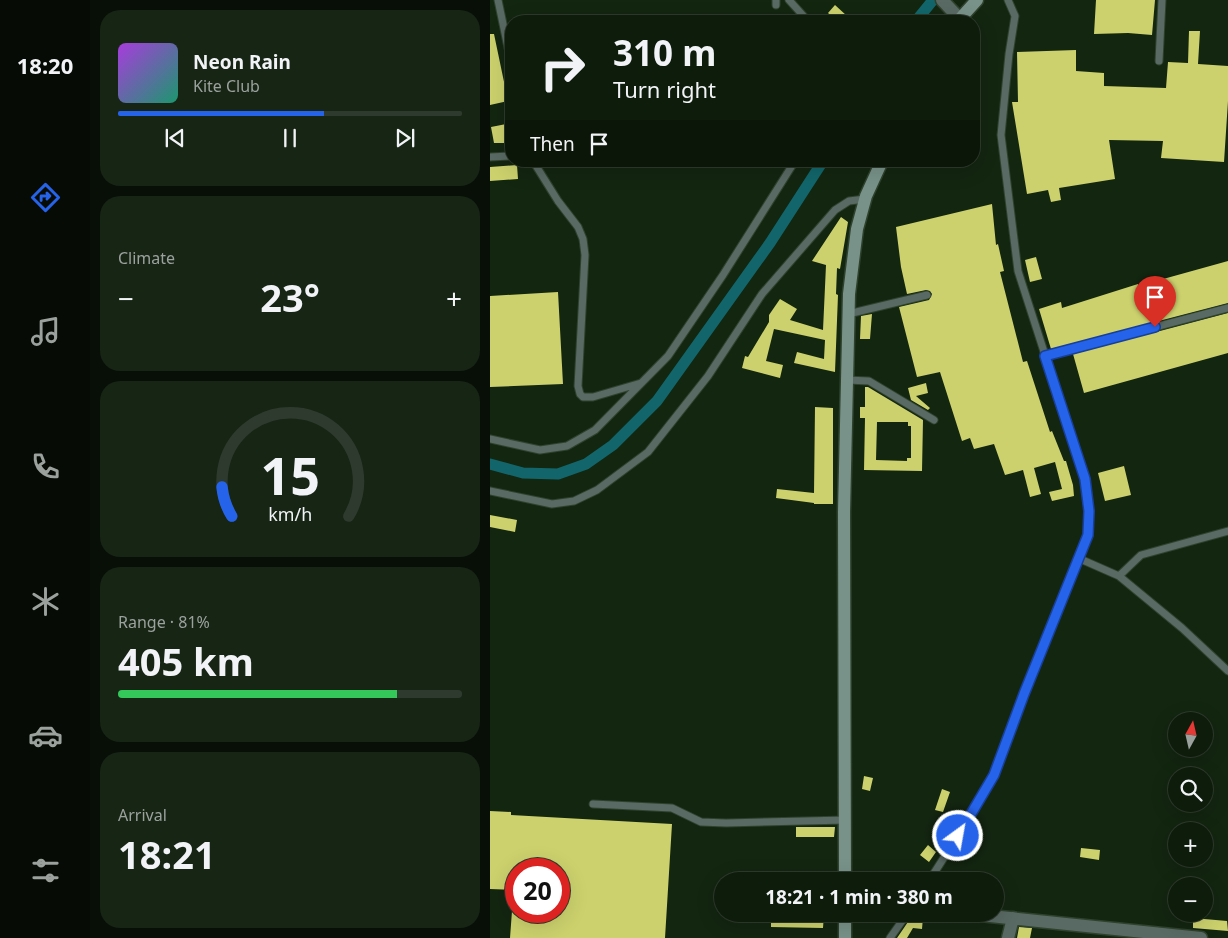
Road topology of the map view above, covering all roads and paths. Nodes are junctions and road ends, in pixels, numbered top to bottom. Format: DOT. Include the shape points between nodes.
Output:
graph roads {
  1 [pos="498,0"];
  2 [pos="789,0"];
  3 [pos="977,0"];
  4 [pos="1008,0"];
  5 [pos="1162,0"];
  6 [pos="947,4"];
  7 [pos="803,15"];
  8 [pos="955,15"];
  9 [pos="964,15"];
  10 [pos="505,33"];
  11 [pos="1159,61"];
  12 [pos="505,156"];
  13 [pos="490,157"];
  14 [pos="537,167"];
  15 [pos="791,167"];
  16 [pos="879,167"];
  17 [pos="865,199"];
  18 [pos="927,294"];
  19 [pos="1228,308"];
  20 [pos="848,314"];
  21 [pos="1045,356"];
  22 [pos="847,380"];
  23 [pos="643,382"];
  24 [pos="934,420"];
  25 [pos="490,439"];
  26 [pos="490,491"];
  27 [pos="1228,531"];
  28 [pos="1078,558"];
  29 [pos="1119,576"];
  30 [pos="1228,671"];
  31 [pos="593,804"];
  32 [pos="846,820"];
  33 [pos="845,872"];
  34 [pos="934,872"];
  35 [pos="1004,917"];
  36 [pos="1012,918"];
  37 [pos="845,922"];
  38 [pos="901,922"];
  39 [pos="1127,934"];
  40 [pos="845,938"];
  41 [pos="890,938"];
  42 [pos="1008,938"];
  43 [pos="1201,938"];
  1 -- 10 [label="lane"];
  2 -- 7 [label="lane"];
  3 -- 9 [label="main road"];
  4 -- 21 [label="lane" via="1015,16 1001,135 1018,271"];
  5 -- 11 [label="lane"];
  6 -- 8 [label="street"];
  12 -- 13 [label="lane"];
  14 -- 23 [label="lane" via="583,239 580,394 593,397"];
  15 -- 23 [label="lane" via="668,356"];
  16 -- 17 [label="main road"];
  17 -- 20 [label="main road" via="857,228"];
  17 -- 26 [label="lane" via="849,201 835,210 762,294 708,376 648,452 596,490 574,501 552,504"];
  18 -- 20 [label="lane"];
  19 -- 21 [label="lane"];
  20 -- 22 [label="main road"];
  21 -- 28 [label="lane" via="1085,479 1088,535"];
  22 -- 24 [label="lane" via="869,381"];
  22 -- 32 [label="main road" via="844,512"];
  23 -- 25 [label="lane" via="595,430 567,446 540,450"];
  27 -- 29 [label="lane" via="1142,555"];
  28 -- 29 [label="lane"];
  28 -- 34 [label="lane" via="994,775"];
  29 -- 30 [label="lane"];
  31 -- 32 [label="lane" via="672,808 701,822"];
  32 -- 33 [label="main road"];
  35 -- 36 [label="street"];
  36 -- 39 [label="street"];
  36 -- 42 [label="street"];
  37 -- 40 [label="main road"];
  38 -- 41 [label="lane"];
  39 -- 43 [label="street"];
}
